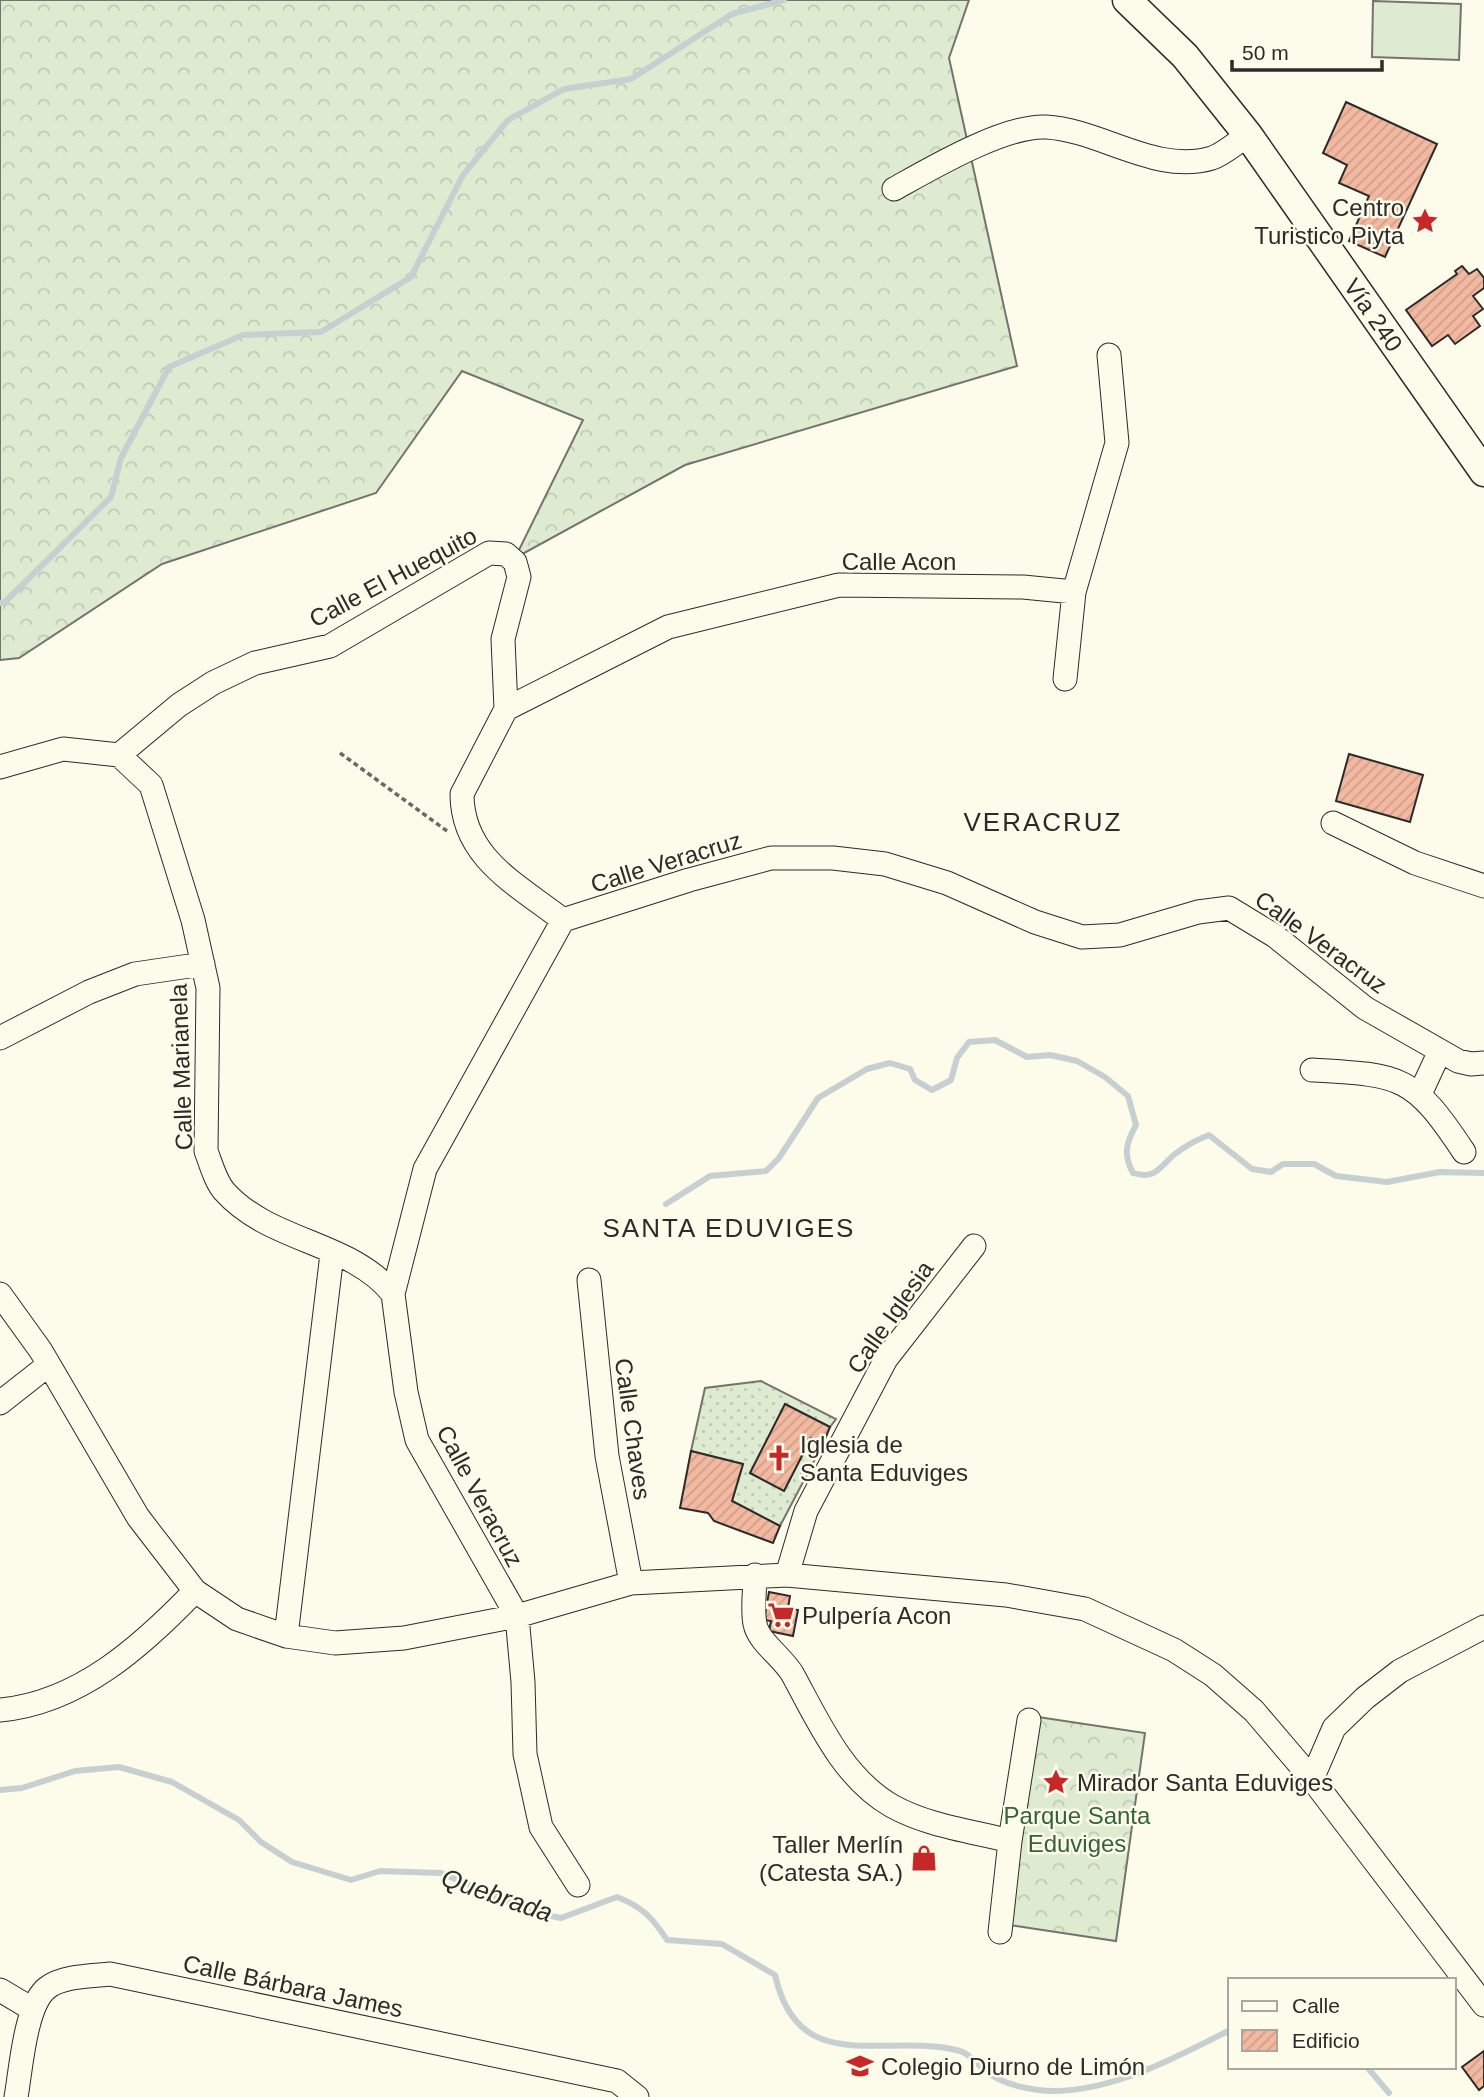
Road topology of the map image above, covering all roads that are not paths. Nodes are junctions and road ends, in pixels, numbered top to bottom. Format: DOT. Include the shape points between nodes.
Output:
graph roads {
  1 [pos="1127,0"];
  2 [pos="1248,135"];
  3 [pos="894,190"];
  4 [pos="1109,355"];
  5 [pos="1484,472"];
  6 [pos="1074,592"];
  7 [pos="1065,679"];
  8 [pos="506,709"];
  9 [pos="119,755"];
  10 [pos="0,767"];
  11 [pos="1333,824"];
  12 [pos="1484,886"];
  13 [pos="563,920"];
  14 [pos="202,964"];
  15 [pos="0,1038"];
  16 [pos="1440,1051"];
  17 [pos="1484,1063"];
  18 [pos="1311,1070"];
  19 [pos="1420,1094"];
  20 [pos="1464,1152"];
  21 [pos="974,1247"];
  22 [pos="332,1254"];
  23 [pos="589,1280"];
  24 [pos="0,1294"];
  25 [pos="393,1294"];
  26 [pos="47,1366"];
  27 [pos="0,1403"];
  28 [pos="755,1575"];
  29 [pos="787,1575"];
  30 [pos="631,1583"];
  31 [pos="195,1591"];
  32 [pos="517,1616"];
  33 [pos="1484,1627"];
  34 [pos="286,1636"];
  35 [pos="0,1710"];
  36 [pos="1029,1720"];
  37 [pos="1312,1779"];
  38 [pos="1010,1841"];
  39 [pos="578,1885"];
  40 [pos="1000,1932"];
  41 [pos="0,1990"];
  42 [pos="1484,2006"];
  43 [pos="32,2009"];
  44 [pos="16,2097"];
  45 [pos="636,2097"];
  1 -- 2 [label="main road, Vía 240" via="1185,56"];
  2 -- 3 [label="street" via="1214,157 1184,163 1046,127 1021,130 944,160"];
  2 -- 5 [label="main road, Vía 240"];
  4 -- 6 [label="street" via="1117,443"];
  6 -- 7 [label="street"];
  6 -- 8 [label="street, Calle Acon" via="839,585 668,627"];
  8 -- 9 [label="street, Calle El Huequito" via="503,639 519,577 515,562 497,551 330,646 256,663 213,683"];
  8 -- 13 [label="street, Calle El Huequito" via="462,794 467,831 482,857"];
  9 -- 10 [label="street" via="63,749"];
  9 -- 14 [label="street, Calle Marianela" via="151,785"];
  11 -- 12 [label="street" via="1415,863"];
  13 -- 16 [label="street, Calle Veracruz" via="771,858 885,864 947,883 1035,922 1083,937 1120,935 1198,912 1229,908 1275,936 1365,1008"];
  13 -- 25 [label="street, Calle Veracruz" via="425,1169"];
  14 -- 15 [label="street" via="135,974"];
  14 -- 22 [label="street, Calle Marianela" via="209,1024 206,1151 215,1175 224,1191 257,1217"];
  16 -- 17 [label="street, Calle Veracruz" via="1458,1061"];
  16 -- 19 [label="street"];
  18 -- 19 [label="street" via="1370,1073 1403,1082"];
  19 -- 20 [label="street"];
  21 -- 29 [label="street, Calle Iglesia" via="886,1359 806,1511"];
  22 -- 25 [label="street, Calle Marianela" via="360,1263"];
  22 -- 34 [label="street"];
  23 -- 30 [label="street, Calle Chaves" via="607,1456"];
  24 -- 26 [label="street"];
  25 -- 32 [label="street, Calle Veracruz" via="417,1440"];
  26 -- 27 [label="street"];
  26 -- 31 [label="street" via="138,1517"];
  28 -- 29 [label="street"];
  28 -- 30 [label="street"];
  28 -- 38 [label="street" via="755,1625 786,1662 830,1742 868,1788 925,1820"];
  29 -- 37 [label="street" via="1006,1595 1085,1609 1174,1650 1213,1675 1254,1711"];
  30 -- 32 [label="street"];
  31 -- 34 [label="street" via="237,1619"];
  31 -- 35 [label="street" via="147,1641 83,1684 30,1707"];
  32 -- 34 [label="street" via="404,1638 335,1643"];
  32 -- 39 [label="street" via="525,1754 541,1827"];
  33 -- 37 [label="street" via="1400,1671 1365,1698 1334,1728"];
  36 -- 38 [label="street"];
  37 -- 42 [label="street"];
  38 -- 40 [label="street"];
  41 -- 43 [label="street"];
  43 -- 44 [label="street"];
  43 -- 45 [label="street, Calle Bárbara James" via="47,1988 80,1977 110,1974 617,2081"];
}
